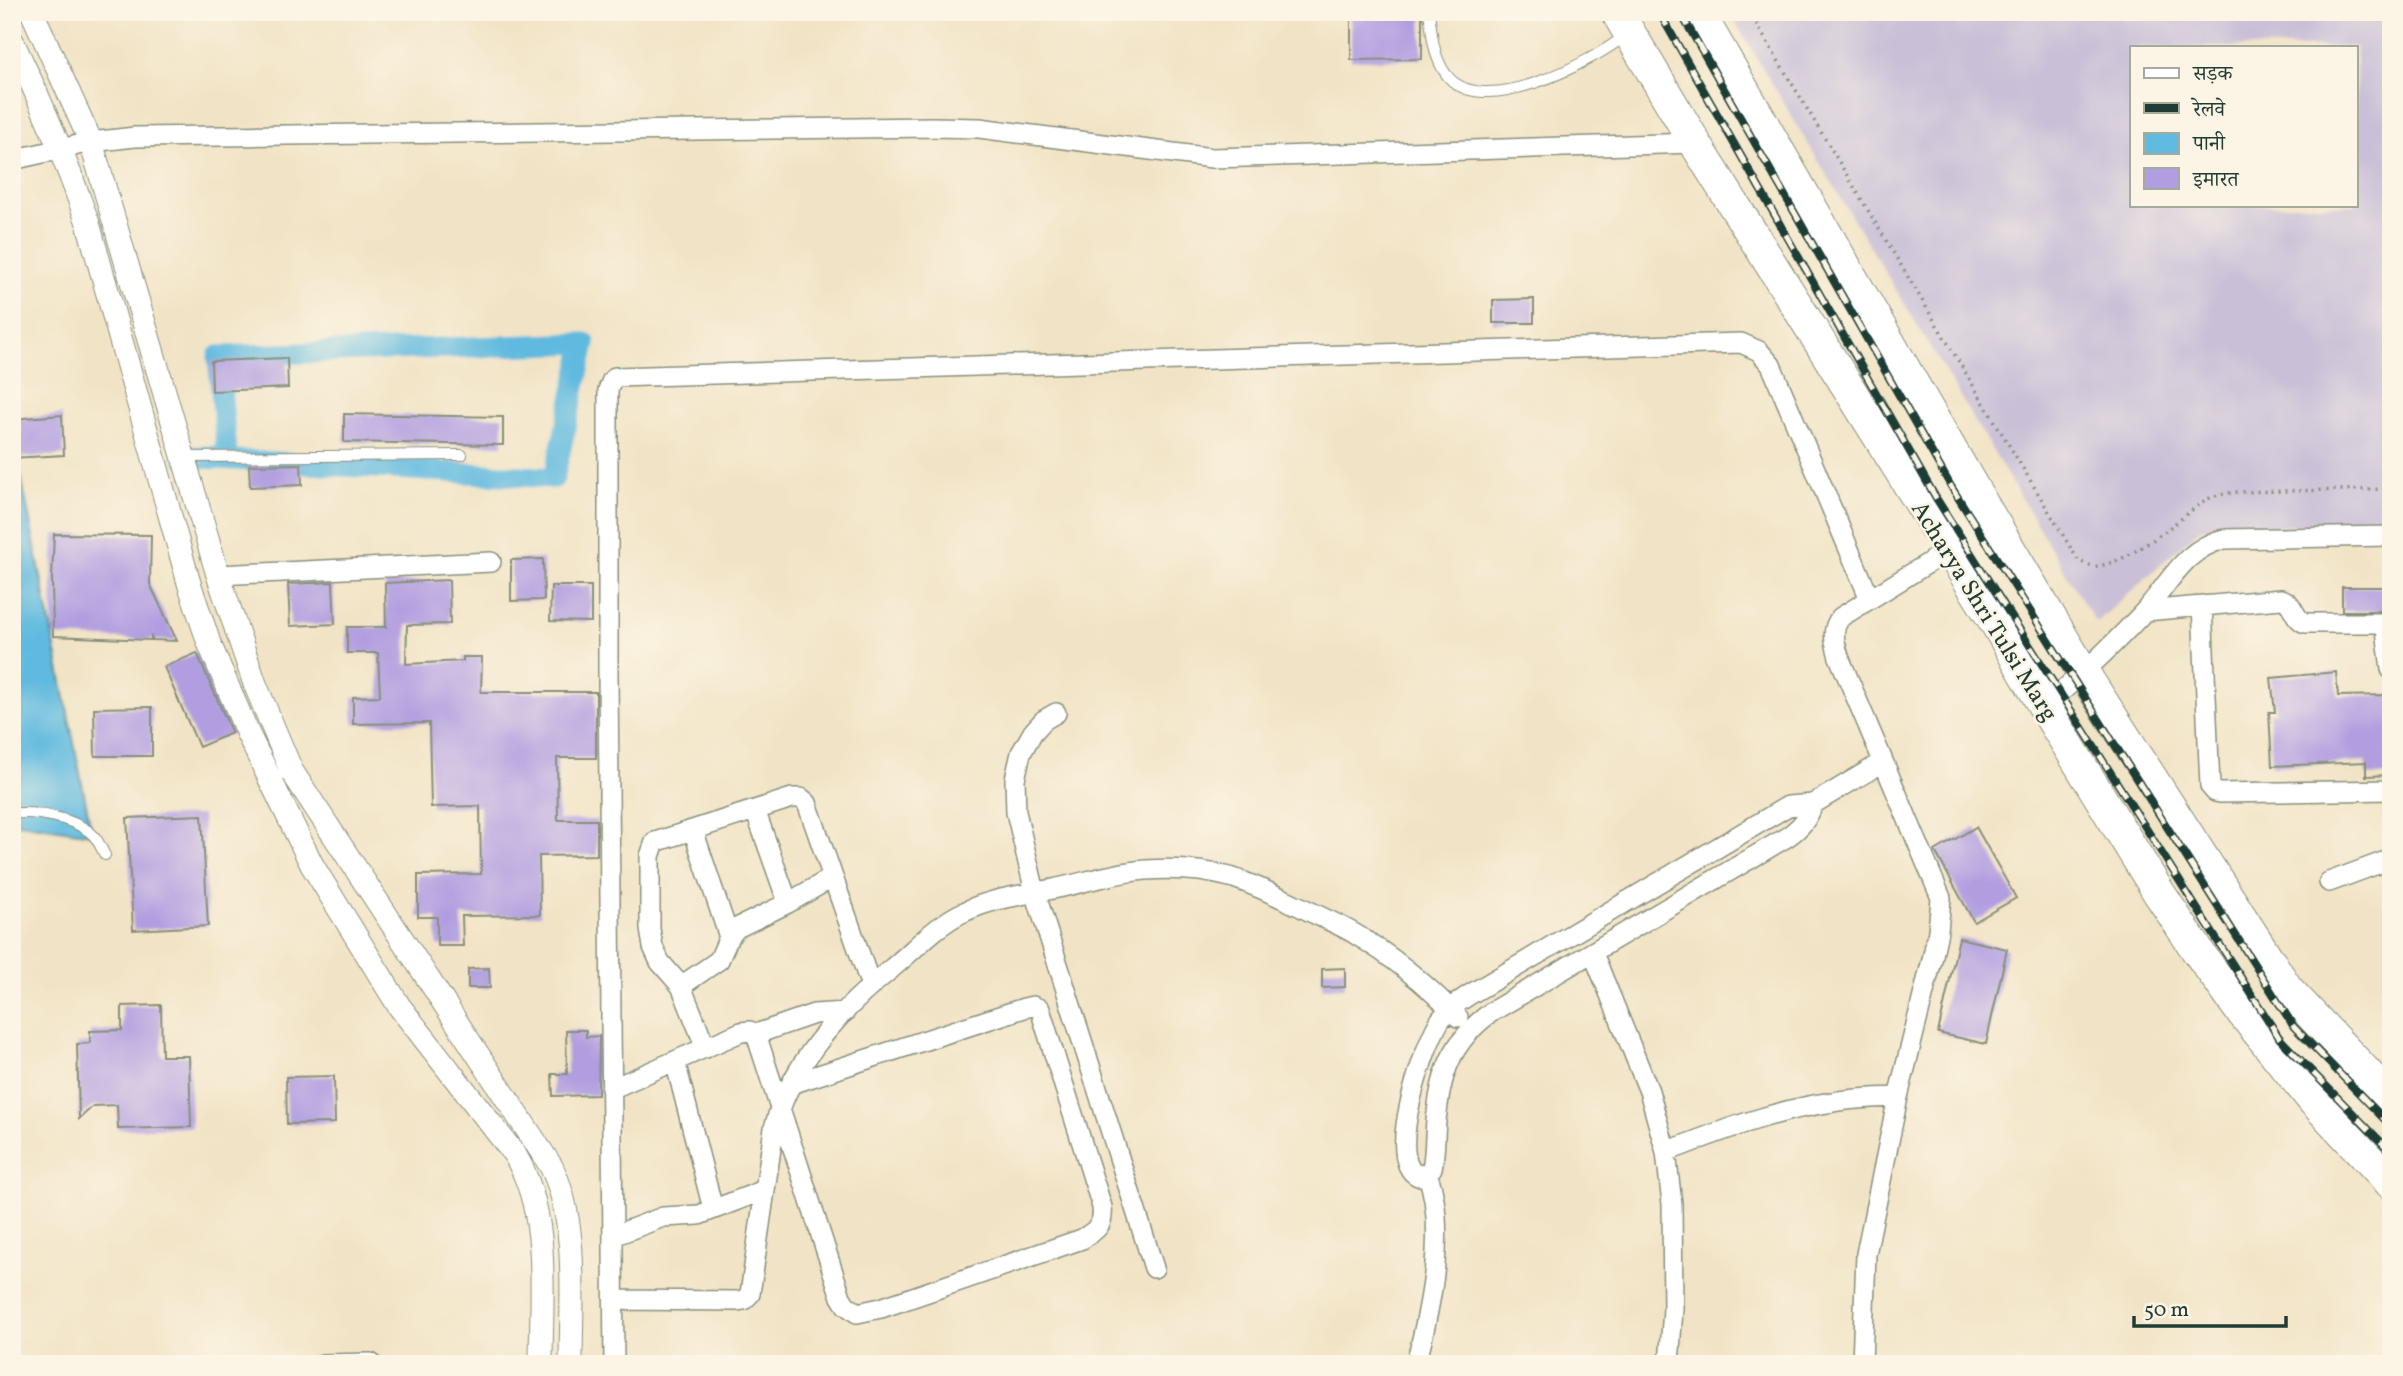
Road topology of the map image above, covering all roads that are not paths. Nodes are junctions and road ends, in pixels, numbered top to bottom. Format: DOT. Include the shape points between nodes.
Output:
graph roads {
  1 [pos="32,12"];
  2 [pos="1429,12"];
  3 [pos="1698,12"];
  4 [pos="1623,23"];
  5 [pos="12,41"];
  6 [pos="91,142"];
  7 [pos="1695,143"];
  8 [pos="62,149"];
  9 [pos="12,160"];
  10 [pos="177,433"];
  11 [pos="148,439"];
  12 [pos="462,455"];
  13 [pos="184,457"];
  14 [pos="2391,536"];
  15 [pos="1947,547"];
  16 [pos="491,562"];
  17 [pos="218,575"];
  18 [pos="1870,599"];
  19 [pos="2202,605"];
  20 [pos="2145,611"];
  21 [pos="2391,669"];
  22 [pos="2084,674"];
  23 [pos="2044,706"];
  24 [pos="1055,713"];
  25 [pos="1883,762"];
  26 [pos="2391,790"];
  27 [pos="1813,804"];
  28 [pos="755,810"];
  29 [pos="12,814"];
  30 [pos="693,830"];
  31 [pos="105,855"];
  32 [pos="2391,859"];
  33 [pos="833,877"];
  34 [pos="2329,882"];
  35 [pos="1035,892"];
  36 [pos="788,903"];
  37 [pos="729,937"];
  38 [pos="1593,953"];
  39 [pos="681,986"];
  40 [pos="871,986"];
  41 [pos="1450,1008"];
  42 [pos="845,1012"];
  43 [pos="1471,1029"];
  44 [pos="756,1034"];
  45 [pos="706,1048"];
  46 [pos="675,1060"];
  47 [pos="791,1084"];
  48 [pos="611,1088"];
  49 [pos="1898,1097"];
  50 [pos="2391,1099"];
  51 [pos="780,1104"];
  52 [pos="1666,1152"];
  53 [pos="1427,1174"];
  54 [pos="2391,1183"];
  55 [pos="764,1190"];
  56 [pos="713,1209"];
  57 [pos="613,1236"];
  58 [pos="1154,1268"];
  59 [pos="614,1300"];
  60 [pos="371,1363"];
  61 [pos="323,1364"];
  62 [pos="541,1364"];
  63 [pos="571,1364"];
  64 [pos="614,1364"];
  65 [pos="1416,1364"];
  66 [pos="1668,1364"];
  67 [pos="1862,1364"];
  1 -- 6 [label="street"];
  2 -- 4 [label="lane" via="1438,59 1446,75 1470,90 1502,91 1538,84 1614,45"];
  3 -- 22 [label="highway"];
  4 -- 7 [label="highway, Acharya Shri Tulsi Marg"];
  5 -- 8 [label="street"];
  6 -- 7 [label="street" via="276,134 933,127 979,128 1212,158"];
  6 -- 8 [label="street"];
  6 -- 10 [label="street"];
  7 -- 15 [label="highway, Acharya Shri Tulsi Marg"];
  8 -- 9 [label="street"];
  8 -- 11 [label="street" via="88,223"];
  10 -- 11 [label="street"];
  10 -- 13 [label="street"];
  11 -- 62 [label="street" via="209,643 312,865 399,1006 527,1175 538,1216"];
  12 -- 13 [label="lane"];
  13 -- 17 [label="street"];
  14 -- 20 [label="street" via="2208,543 2184,562"];
  15 -- 18 [label="street"];
  15 -- 23 [label="highway, Acharya Shri Tulsi Marg"];
  16 -- 17 [label="street"];
  17 -- 63 [label="street" via="255,684 291,770 559,1183 571,1259"];
  18 -- 25 [label="street" via="1841,617 1834,638"];
  18 -- 48 [label="street" via="1771,365 1759,351 1741,343 615,377 608,390"];
  19 -- 20 [label="street"];
  19 -- 21 [label="street" via="2281,599 2290,603 2298,620 2305,623 2380,623 2386,630"];
  19 -- 26 [label="street" via="2212,790"];
  20 -- 22 [label="street"];
  22 -- 23 [label="street"];
  22 -- 50 [label="highway" via="2287,989"];
  23 -- 54 [label="highway, Acharya Shri Tulsi Marg" via="2217,978 2313,1100"];
  24 -- 35 [label="street" via="1026,743 1015,779 1016,813"];
  25 -- 27 [label="street"];
  25 -- 49 [label="street" via="1941,898 1932,960"];
  27 -- 38 [label="street" via="1793,833"];
  27 -- 41 [label="street" via="1788,806"];
  28 -- 30 [label="street"];
  28 -- 33 [label="street" via="792,798 807,803"];
  28 -- 36 [label="street"];
  29 -- 31 [label="lane" via="45,815 85,829"];
  30 -- 37 [label="street"];
  30 -- 39 [label="street" via="656,842 650,856 653,947"];
  32 -- 34 [label="street"];
  33 -- 36 [label="street"];
  33 -- 40 [label="street"];
  35 -- 40 [label="street" via="966,910"];
  35 -- 41 [label="street" via="1147,870 1228,877 1264,889 1355,934"];
  35 -- 58 [label="street"];
  36 -- 37 [label="street" via="750,920"];
  37 -- 39 [label="street" via="719,961"];
  38 -- 43 [label="street" via="1493,1011"];
  38 -- 52 [label="street" via="1649,1091"];
  39 -- 45 [label="street"];
  40 -- 42 [label="street"];
  41 -- 43 [label="street"];
  41 -- 53 [label="street" via="1424,1059 1405,1129 1409,1169 1418,1176"];
  42 -- 44 [label="street" via="814,1014"];
  42 -- 47 [label="street" via="813,1047"];
  43 -- 53 [label="street" via="1450,1058 1437,1112 1432,1168"];
  44 -- 45 [label="street" via="741,1032"];
  44 -- 51 [label="street"];
  45 -- 46 [label="street"];
  46 -- 48 [label="street"];
  46 -- 56 [label="street"];
  47 -- 51 [label="street"];
  47 -- 51 [label="street" via="1024,1008 1040,1009 1103,1220 1082,1239 862,1313 853,1311 841,1297"];
  48 -- 57 [label="street"];
  49 -- 52 [label="street" via="1834,1101 1797,1109 1733,1126"];
  49 -- 67 [label="street" via="1866,1254"];
  51 -- 55 [label="street"];
  52 -- 66 [label="street" via="1673,1309"];
  53 -- 65 [label="street" via="1434,1202 1434,1267"];
  55 -- 56 [label="street"];
  55 -- 59 [label="street" via="750,1294 744,1300"];
  56 -- 57 [label="street" via="692,1216 663,1217"];
  57 -- 59 [label="street"];
  59 -- 64 [label="street"];
  60 -- 61 [label="street"];
}
